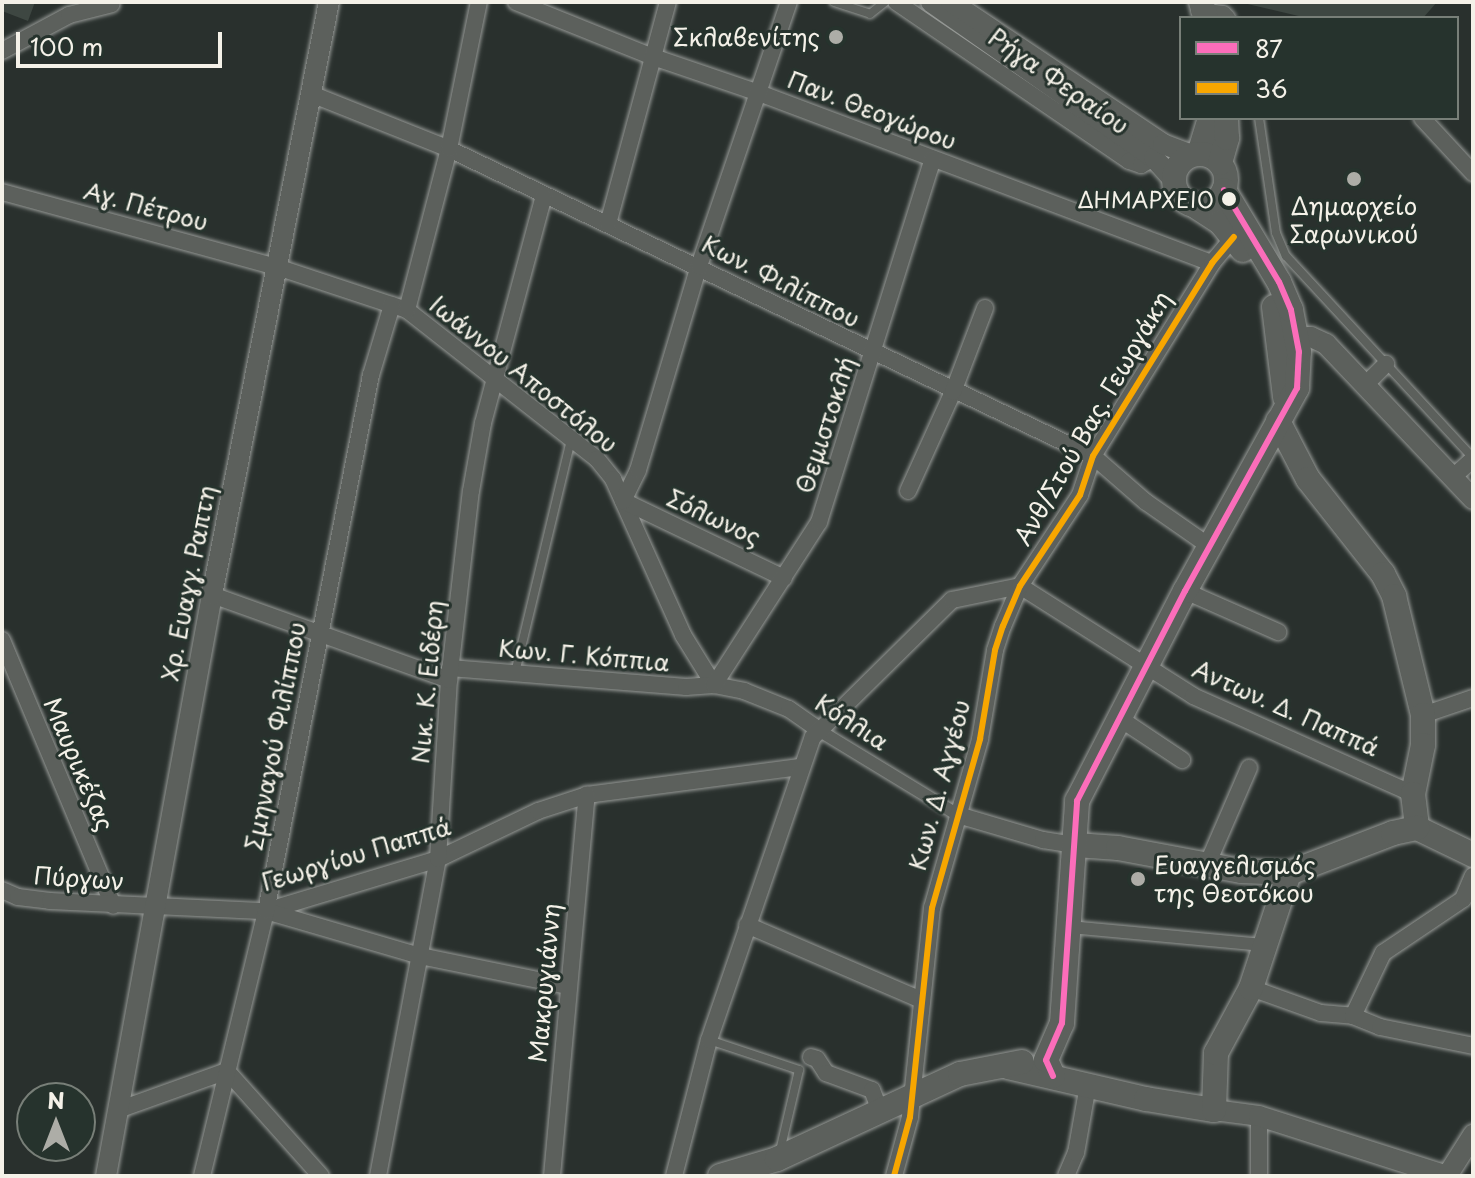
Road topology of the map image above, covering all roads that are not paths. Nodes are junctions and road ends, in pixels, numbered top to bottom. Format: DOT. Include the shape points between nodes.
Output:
graph roads {
  1 [pos="329,2"];
  2 [pos="479,2"];
  3 [pos="516,2"];
  4 [pos="668,2"];
  5 [pos="789,2"];
  6 [pos="834,2"];
  7 [pos="885,2"];
  8 [pos="896,2"];
  9 [pos="951,2"];
  10 [pos="112,4"];
  11 [pos="922,5"];
  12 [pos="2,51"];
  13 [pos="653,57"];
  14 [pos="759,93"];
  15 [pos="311,94"];
  16 [pos="1210,120"];
  17 [pos="1226,120"];
  18 [pos="1259,120"];
  19 [pos="1424,120"];
  20 [pos="449,149"];
  21 [pos="1204,157"];
  22 [pos="933,159"];
  23 [pos="1473,173"];
  24 [pos="1174,180"];
  25 [pos="1224,190"];
  26 [pos="2,192"];
  27 [pos="544,196"];
  28 [pos="1192,204"];
  29 [pos="608,224"];
  30 [pos="1234,237"];
  31 [pos="1212,263"];
  32 [pos="699,266"];
  33 [pos="277,267"];
  34 [pos="400,308"];
  35 [pos="985,308"];
  36 [pos="1285,331"];
  37 [pos="873,353"];
  38 [pos="1386,364"];
  39 [pos="495,382"];
  40 [pos="1365,385"];
  41 [pos="953,392"];
  42 [pos="1282,414"];
  43 [pos="571,440"];
  44 [pos="1093,456"];
  45 [pos="1473,458"];
  46 [pos="1453,477"];
  47 [pos="908,491"];
  48 [pos="1473,499"];
  49 [pos="623,501"];
  50 [pos="1209,546"];
  51 [pos="784,578"];
  52 [pos="1020,586"];
  53 [pos="1185,591"];
  54 [pos="212,595"];
  55 [pos="1278,632"];
  56 [pos="319,633"];
  57 [pos="2,640"];
  58 [pos="1147,667"];
  59 [pos="515,673"];
  60 [pos="449,674"];
  61 [pos="714,685"];
  62 [pos="1473,698"];
  63 [pos="1423,715"];
  64 [pos="1119,718"];
  65 [pos="820,731"];
  66 [pos="1182,760"];
  67 [pos="801,767"];
  68 [pos="1249,768"];
  69 [pos="1413,794"];
  70 [pos="587,795"];
  71 [pos="958,815"];
  72 [pos="1417,828"];
  73 [pos="1076,845"];
  74 [pos="1473,855"];
  75 [pos="438,859"];
  76 [pos="1207,865"];
  77 [pos="1289,873"];
  78 [pos="1473,876"];
  79 [pos="2,890"];
  80 [pos="113,906"];
  81 [pos="155,906"];
  82 [pos="266,911"];
  83 [pos="747,925"];
  84 [pos="1070,927"];
  85 [pos="1265,945"];
  86 [pos="420,956"];
  87 [pos="567,986"];
  88 [pos="1251,988"];
  89 [pos="921,1000"];
  90 [pos="1353,1016"];
  91 [pos="709,1040"];
  92 [pos="1052,1046"];
  93 [pos="1473,1046"];
  94 [pos="811,1057"];
  95 [pos="1008,1067"];
  96 [pos="227,1071"];
  97 [pos="1053,1076"];
  98 [pos="1088,1085"];
  99 [pos="910,1096"];
  100 [pos="118,1110"];
  101 [pos="1214,1110"];
  102 [pos="880,1111"];
  103 [pos="1259,1116"];
  104 [pos="1473,1135"];
  105 [pos="777,1159"];
  106 [pos="727,1175"];
  107 [pos="106,1176"];
  108 [pos="202,1176"];
  109 [pos="321,1176"];
  110 [pos="378,1176"];
  111 [pos="552,1176"];
  112 [pos="674,1176"];
  113 [pos="894,1176"];
  114 [pos="1066,1176"];
  115 [pos="1259,1176"];
  116 [pos="1448,1176"];
  1 -- 15 [label="street, Χρ. Ευαγγ. Ραπτη"];
  2 -- 20 [label="street, Σμηναγού Φιλίππου"];
  3 -- 13 [label="street, Παν. Θεογώρου"];
  4 -- 13 [label="street"];
  5 -- 14 [label="street"];
  6 -- 7 [label="lane" via="870,14"];
  8 -- 11 [label="street, Ρήγα Φεραίου"];
  9 -- 21 [label="street, Ρήγα Φεραίου" via="1163,144"];
  10 -- 12 [label="street" via="69,15"];
  11 -- 24 [label="street, Ρήγα Φεραίου" via="1154,158"];
  13 -- 14 [label="street, Παν. Θεογώρου"];
  13 -- 29 [label="street"];
  14 -- 22 [label="street, Παν. Θεογώρου"];
  14 -- 32 [label="street"];
  15 -- 20 [label="street, Κων. Φιλίππου"];
  15 -- 33 [label="street, Χρ. Ευαγγ. Ραπτη"];
  16 -- 21 [label="main road"];
  17 -- 21 [label="main road" via="1227,138"];
  18 -- 38 [label="lane" via="1276,233 1286,256"];
  19 -- 23 [label="street"];
  20 -- 27 [label="street, Κων. Φιλίππου"];
  20 -- 34 [label="street, Σμηναγού Φιλίππου"];
  21 -- 24 [label="main road" via="1183,160"];
  21 -- 25 [label="main road" via="1226,181"];
  22 -- 31 [label="street, Παν. Θεογώρου"];
  22 -- 37 [label="street, Θεμιστοκλή"];
  24 -- 28 [label="main road" via="1183,199"];
  25 -- 28 [label="main road" via="1212,203"];
  25 -- 36 [label="main road" via="1279,282"];
  26 -- 33 [label="street, Αγ. Πέτρου"];
  27 -- 29 [label="street, Κων. Φιλίππου"];
  27 -- 39 [label="street, Νικ. Κ. Ειδέρη"];
  28 -- 30 [label="main road"];
  29 -- 32 [label="street, Κων. Φιλίππου"];
  30 -- 31 [label="street, Ανθ/Στού Βας. Γεωργάκη"];
  30 -- 36 [label="main road" via="1261,278"];
  31 -- 44 [label="street, Ανθ/Στού Βας. Γεωργάκη"];
  32 -- 37 [label="street, Κων. Φιλίππου"];
  32 -- 49 [label="street" via="638,470"];
  33 -- 34 [label="street, Ιωάννου Αποστόλου"];
  33 -- 54 [label="street, Χρ. Ευαγγ. Ραπτη"];
  34 -- 39 [label="street, Ιωάννου Αποστόλου"];
  34 -- 56 [label="street, Σμηναγού Φιλίππου" via="371,375"];
  35 -- 41 [label="street"];
  36 -- 40 [label="street" via="1322,341"];
  36 -- 42 [label="main road"];
  36 -- 42 [label="main road" via="1297,388"];
  37 -- 41 [label="street, Κων. Φιλίππου"];
  37 -- 51 [label="street, Θεμιστοκλή" via="819,522"];
  38 -- 40 [label="street"];
  38 -- 45 [label="lane"];
  39 -- 43 [label="street, Ιωάννου Αποστόλου"];
  39 -- 60 [label="street, Νικ. Κ. Ειδέρη" via="471,491"];
  40 -- 46 [label="street"];
  41 -- 44 [label="street, Κων. Φιλίππου"];
  41 -- 47 [label="street"];
  42 -- 50 [label="main road"];
  42 -- 63 [label="main road" via="1308,479 1383,574 1394,596"];
  43 -- 49 [label="street, Ιωάννου Αποστόλου" via="597,459"];
  43 -- 59 [label="lane"];
  44 -- 50 [label="street, Κων. Φιλίππου"];
  44 -- 52 [label="street, Ανθ/Στού Βας. Γεωργάκη" via="1080,495"];
  45 -- 46 [label="street"];
  46 -- 48 [label="street"];
  49 -- 51 [label="street, Σόλωνος"];
  49 -- 61 [label="street, Ιωάννου Αποστόλου" via="683,635"];
  50 -- 53 [label="main road"];
  51 -- 61 [label="street, Θεμιστοκλή"];
  52 -- 58 [label="street, Αντων. Δ. Παππά"];
  52 -- 65 [label="street" via="952,600"];
  52 -- 71 [label="street, Κων. Δ. Αγγέου" via="995,650 980,739"];
  53 -- 55 [label="street"];
  53 -- 58 [label="main road"];
  54 -- 56 [label="street, Κων. Γ. Κόππια"];
  54 -- 81 [label="street, Χρ. Ευαγγ. Ραπτη"];
  56 -- 60 [label="street, Κων. Γ. Κόππια"];
  56 -- 82 [label="street, Σμηναγού Φιλίππου"];
  57 -- 80 [label="street, Μαυρικέζας"];
  58 -- 64 [label="main road"];
  58 -- 69 [label="street, Αντων. Δ. Παππά" via="1193,696"];
  59 -- 60 [label="street, Κων. Γ. Κόππια"];
  59 -- 61 [label="street, Κων. Γ. Κόππια"];
  60 -- 75 [label="street, Νικ. Κ. Ειδέρη"];
  61 -- 65 [label="street, Κόλλια" via="789,709"];
  62 -- 63 [label="street"];
  63 -- 69 [label="main road"];
  64 -- 66 [label="street"];
  64 -- 73 [label="main road" via="1077,801"];
  65 -- 67 [label="street"];
  65 -- 71 [label="street, Κόλλια"];
  67 -- 70 [label="street, Γεωργίου Παππά"];
  67 -- 83 [label="street"];
  68 -- 76 [label="street"];
  69 -- 72 [label="main road"];
  70 -- 75 [label="street, Γεωργίου Παππά" via="538,811"];
  70 -- 87 [label="street, Μακρυγιάννη"];
  71 -- 73 [label="street"];
  71 -- 89 [label="street, Κων. Δ. Αγγέου" via="932,908"];
  72 -- 74 [label="main road"];
  72 -- 77 [label="main road"];
  73 -- 76 [label="main road"];
  73 -- 84 [label="main road"];
  75 -- 82 [label="street, Γεωργίου Παππά"];
  75 -- 86 [label="street, Νικ. Κ. Ειδέρη"];
  76 -- 77 [label="main road"];
  77 -- 85 [label="main road"];
  78 -- 90 [label="street" via="1463,899 1383,953"];
  79 -- 80 [label="street, Πύργων" via="34,899"];
  80 -- 81 [label="street, Πύργων"];
  81 -- 82 [label="street, Γεωργίου Παππά"];
  81 -- 100 [label="street, Χρ. Ευαγγ. Ραπτη"];
  82 -- 86 [label="street"];
  82 -- 96 [label="street, Σμηναγού Φιλίππου"];
  83 -- 89 [label="street"];
  83 -- 91 [label="street"];
  84 -- 85 [label="street"];
  84 -- 92 [label="main road" via="1062,1023"];
  85 -- 88 [label="main road"];
  86 -- 87 [label="street"];
  86 -- 110 [label="street, Νικ. Κ. Ειδέρη"];
  87 -- 111 [label="street, Μακρυγιάννη"];
  88 -- 90 [label="street" via="1321,1013"];
  88 -- 101 [label="main road" via="1216,1053"];
  89 -- 99 [label="street, Κων. Δ. Αγγέου"];
  90 -- 93 [label="street" via="1380,1027"];
  91 -- 105 [label="lane" via="799,1070"];
  91 -- 112 [label="street"];
  92 -- 95 [label="main road"];
  92 -- 97 [label="main road" via="1046,1060"];
  94 -- 102 [label="street" via="826,1073 872,1090"];
  95 -- 97 [label="main road"];
  95 -- 99 [label="main road" via="960,1074"];
  96 -- 100 [label="street"];
  96 -- 108 [label="street, Σμηναγού Φιλίππου"];
  96 -- 109 [label="street"];
  97 -- 98 [label="main road"];
  98 -- 101 [label="main road"];
  98 -- 114 [label="street" via="1076,1153"];
  99 -- 102 [label="main road"];
  99 -- 113 [label="street, Κων. Δ. Αγγέου" via="910,1117"];
  100 -- 107 [label="street, Χρ. Ευαγγ. Ραπτη"];
  101 -- 103 [label="street"];
  102 -- 105 [label="main road"];
  103 -- 115 [label="street"];
  103 -- 116 [label="street"];
  104 -- 116 [label="street"];
  105 -- 106 [label="main road"];
}
